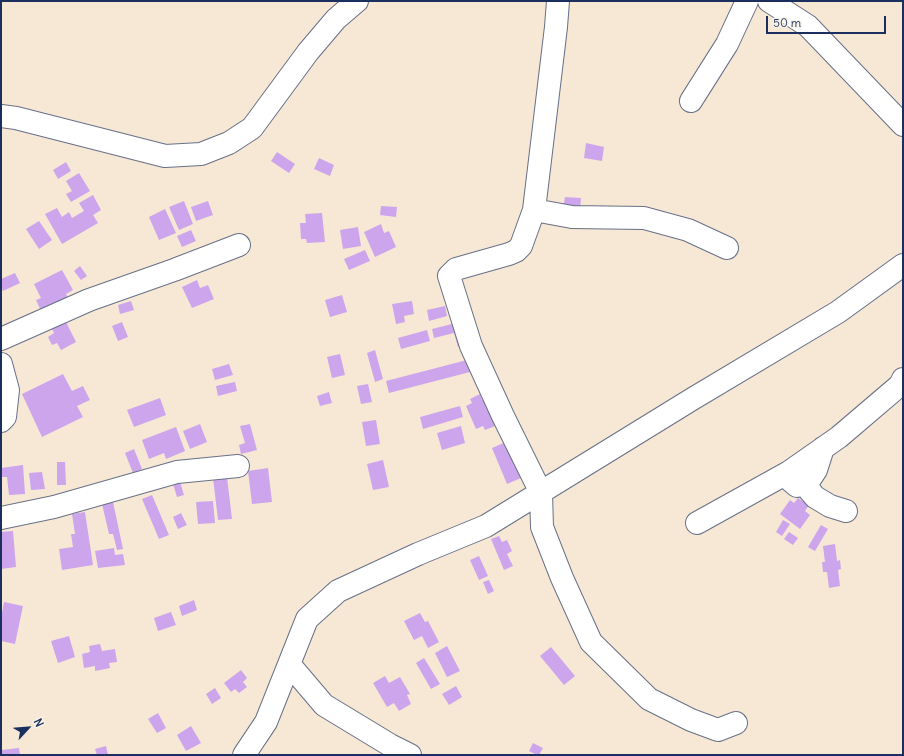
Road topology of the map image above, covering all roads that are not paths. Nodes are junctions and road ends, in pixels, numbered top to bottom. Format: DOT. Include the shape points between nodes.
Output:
graph roads {
  1 [pos="357,1"];
  2 [pos="558,1"];
  3 [pos="747,1"];
  4 [pos="768,1"];
  5 [pos="691,101"];
  6 [pos="1,116"];
  7 [pos="903,125"];
  8 [pos="534,210"];
  9 [pos="238,245"];
  10 [pos="727,248"];
  11 [pos="903,266"];
  12 [pos="1,339"];
  13 [pos="1,364"];
  14 [pos="903,379"];
  15 [pos="1,421"];
  16 [pos="238,466"];
  17 [pos="797,478"];
  18 [pos="541,493"];
  19 [pos="846,511"];
  20 [pos="1,518"];
  21 [pos="697,522"];
  22 [pos="290,665"];
  23 [pos="736,723"];
  24 [pos="244,755"];
  25 [pos="410,755"];
  1 -- 6 [label="street" via="336,19 308,52 252,128 229,143 201,154 165,156"];
  2 -- 8 [label="street"];
  3 -- 5 [label="street" via="727,44"];
  4 -- 7 [label="street" via="808,26"];
  8 -- 10 [label="street" via="572,217 644,218 688,230"];
  8 -- 18 [label="street" via="521,246 516,251 456,269 449,276 471,346 502,416"];
  9 -- 12 [label="street" via="89,300"];
  11 -- 18 [label="street" via="838,312"];
  13 -- 15 [label="street" via="8,390 5,417"];
  14 -- 17 [label="street" via="900,385 823,448"];
  16 -- 20 [label="street" via="177,472 54,507"];
  17 -- 19 [label="street" via="815,497 830,506"];
  17 -- 21 [label="street"];
  18 -- 22 [label="street" via="486,526 338,591 307,620"];
  18 -- 23 [label="street" via="542,527 591,642 648,699 690,720 718,730"];
  22 -- 24 [label="street" via="266,722"];
  22 -- 25 [label="street" via="324,705"];
}
